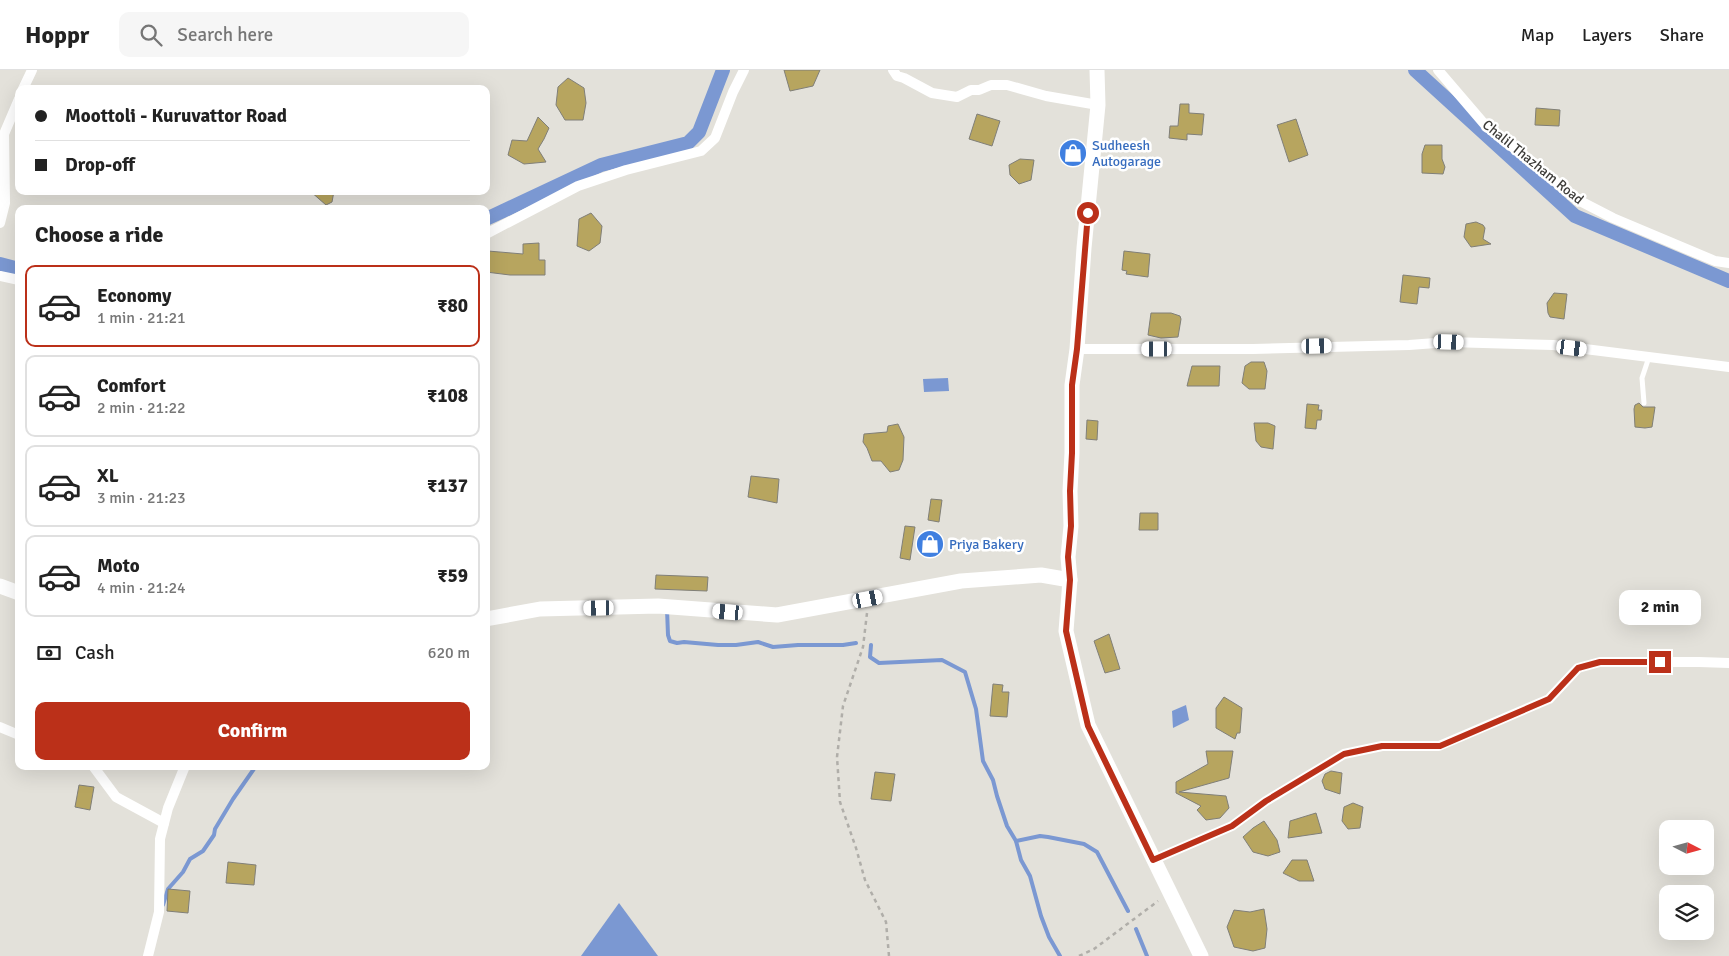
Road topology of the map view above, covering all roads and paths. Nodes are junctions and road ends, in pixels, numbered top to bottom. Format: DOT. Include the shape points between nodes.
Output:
graph roads {
  1 [pos="32,70"];
  2 [pos="744,70"];
  3 [pos="893,70"];
  4 [pos="1097,70"];
  5 [pos="1438,70"];
  6 [pos="25,85"];
  7 [pos="1098,105"];
  8 [pos="15,108"];
  9 [pos="0,223"];
  10 [pos="490,232"];
  11 [pos="1729,263"];
  12 [pos="0,276"];
  13 [pos="15,279"];
  14 [pos="1077,349"];
  15 [pos="1649,357"];
  16 [pos="1729,367"];
  17 [pos="1644,403"];
  18 [pos="1070,580"];
  19 [pos="0,586"];
  20 [pos="15,592"];
  21 [pos="868,599"];
  22 [pos="490,618"];
  23 [pos="1729,663"];
  24 [pos="0,727"];
  25 [pos="15,733"];
  26 [pos="96,770"];
  27 [pos="183,770"];
  28 [pos="164,823"];
  29 [pos="1153,860"];
  30 [pos="1169,892"];
  31 [pos="148,956"];
  32 [pos="888,956"];
  33 [pos="1080,956"];
  34 [pos="1201,956"];
  1 -- 6 [label="street"];
  2 -- 10 [label="street" via="715,138 701,151 578,186"];
  3 -- 7 [label="street" via="897,76 932,93 949,96 957,97 991,85"];
  4 -- 7 [label="main road"];
  5 -- 11 [label="street, Chalil Thazham Road" via="1486,126 1580,201 1715,261"];
  7 -- 14 [label="main road"];
  8 -- 9 [label="street" via="4,134 5,203"];
  12 -- 13 [label="street"];
  14 -- 15 [label="street" via="1253,349 1449,342 1553,345"];
  14 -- 18 [label="main road" via="1072,385"];
  15 -- 16 [label="street"];
  15 -- 17 [label="lane" via="1642,378"];
  18 -- 21 [label="main road" via="1041,575 961,581"];
  18 -- 29 [label="main road" via="1066,631 1088,726"];
  19 -- 20 [label="main road"];
  21 -- 22 [label="main road" via="777,615 658,606 540,609"];
  21 -- 32 [label="path" via="863,647 844,706 837,756 840,802 865,880 886,922"];
  23 -- 29 [label="street" via="1600,662 1578,668 1549,699 1440,746 1382,746 1344,754 1266,801 1232,826"];
  24 -- 25 [label="street"];
  26 -- 28 [label="street" via="116,797"];
  27 -- 28 [label="street"];
  28 -- 31 [label="street" via="160,840 159,912"];
  29 -- 30 [label="main road"];
  30 -- 33 [label="path"];
  30 -- 34 [label="main road"];
}
